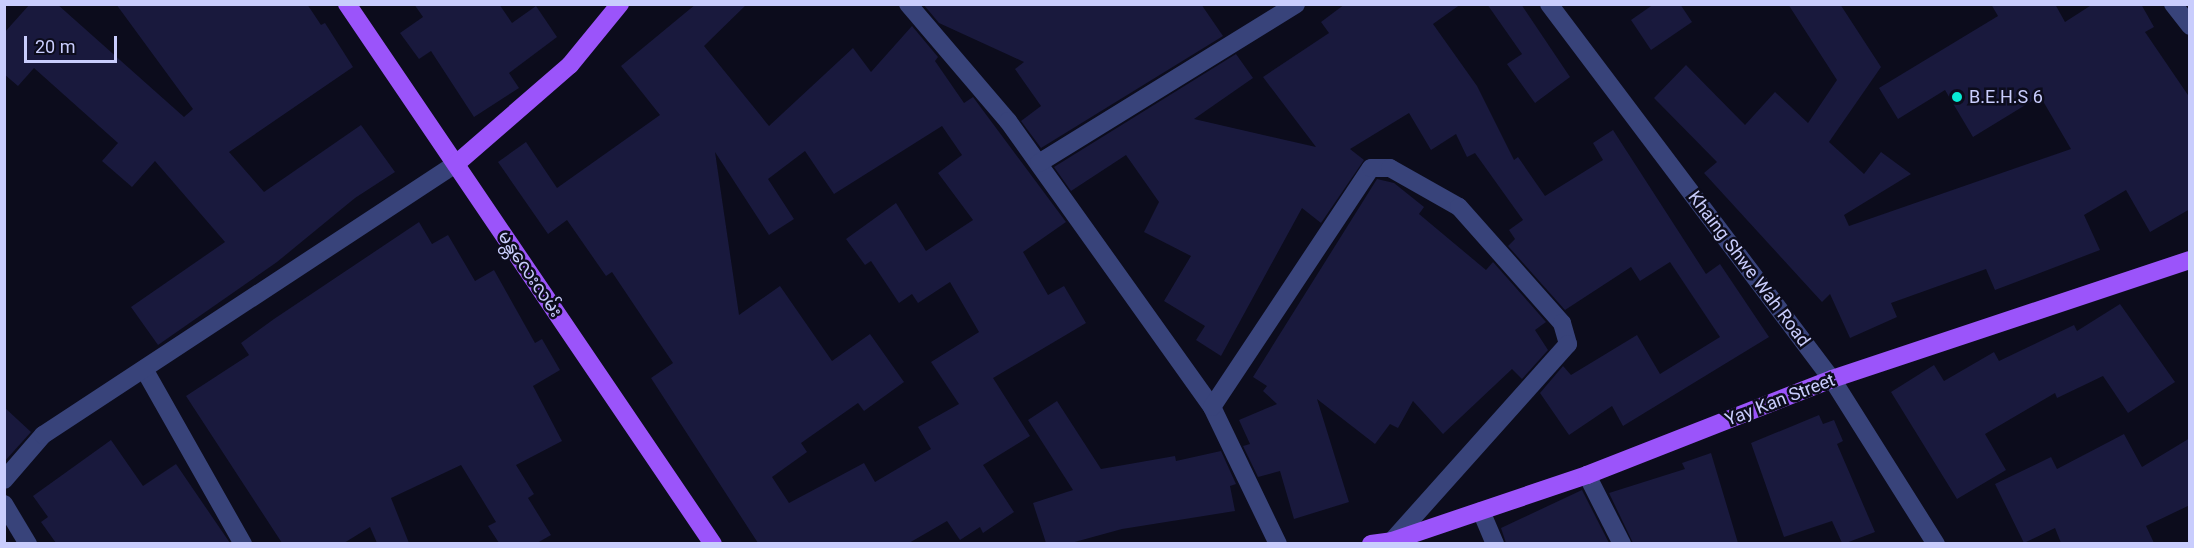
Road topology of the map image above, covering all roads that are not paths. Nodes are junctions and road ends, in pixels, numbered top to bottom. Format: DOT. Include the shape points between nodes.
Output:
graph roads {
  1 [pos="347,4"];
  2 [pos="620,4"];
  3 [pos="908,4"];
  4 [pos="1296,4"];
  5 [pos="1549,4"];
  6 [pos="2173,4"];
  7 [pos="2190,26"];
  8 [pos="1039,163"];
  9 [pos="456,164"];
  10 [pos="2190,260"];
  11 [pos="144,369"];
  12 [pos="1832,379"];
  13 [pos="1212,407"];
  14 [pos="1587,475"];
  15 [pos="4,480"];
  16 [pos="4,504"];
  17 [pos="1481,511"];
  18 [pos="1392,541"];
  19 [pos="28,543"];
  20 [pos="243,543"];
  21 [pos="713,543"];
  22 [pos="1278,543"];
  23 [pos="1371,543"];
  24 [pos="1495,543"];
  25 [pos="1622,543"];
  26 [pos="1936,543"];
  1 -- 9 [label="main road, မန္တလေးလမ်း"];
  2 -- 9 [label="main road" via="570,65"];
  3 -- 8 [label="street"];
  4 -- 8 [label="street"];
  5 -- 12 [label="street, Khaing Shwe Wah Road"];
  6 -- 7 [label="street"];
  8 -- 13 [label="street"];
  9 -- 11 [label="street"];
  9 -- 21 [label="main road, မန္တလေးလမ်း"];
  10 -- 12 [label="main road, Yay Kan Street"];
  11 -- 15 [label="street" via="43,435"];
  11 -- 20 [label="street"];
  12 -- 14 [label="main road, Yay Kan Street"];
  12 -- 26 [label="street, Khaing Shwe Wah Road"];
  13 -- 18 [label="street" via="1371,168 1390,168 1459,207 1562,323 1568,344"];
  13 -- 22 [label="street"];
  14 -- 17 [label="main road, Yay Kan Street"];
  14 -- 25 [label="street"];
  16 -- 19 [label="street"];
  17 -- 18 [label="main road, Yay Kan Street"];
  17 -- 24 [label="street"];
  18 -- 23 [label="main road, Yay Kan Street"];
}
